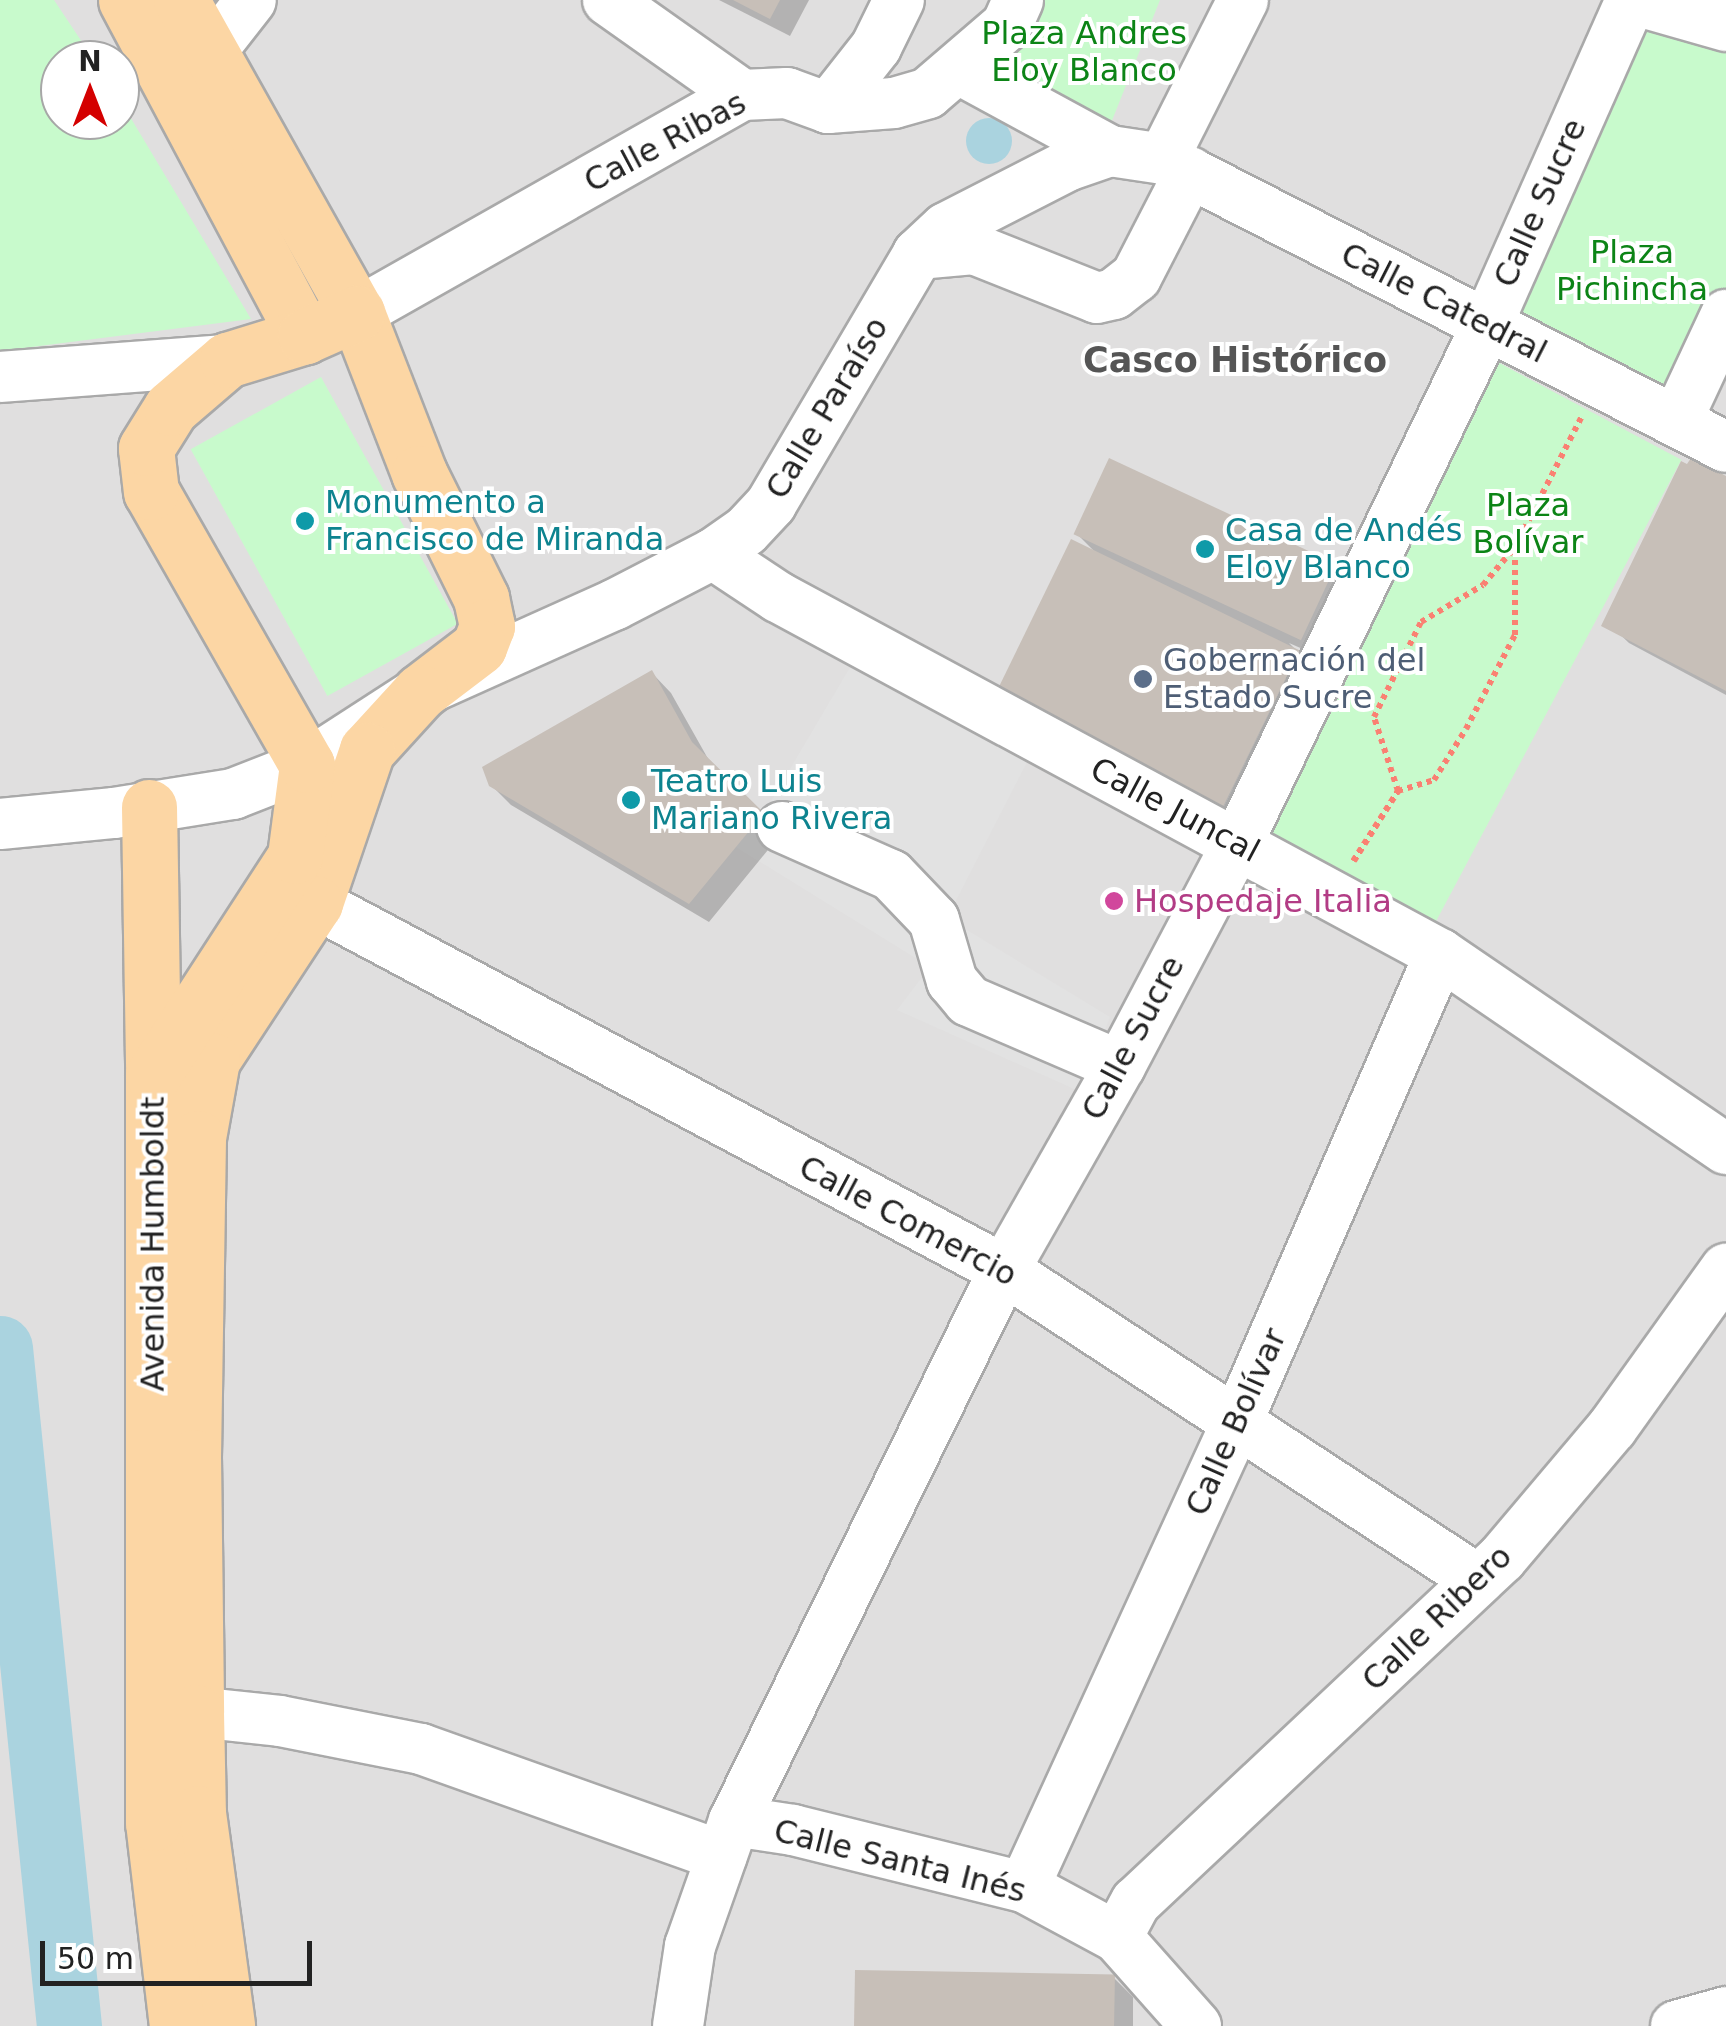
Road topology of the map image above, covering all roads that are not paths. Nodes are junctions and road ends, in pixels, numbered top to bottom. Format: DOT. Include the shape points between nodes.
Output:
graph roads {
  1 [pos="126,0"];
  2 [pos="181,0"];
  3 [pos="251,0"];
  4 [pos="608,0"];
  5 [pos="899,0"];
  6 [pos="1018,0"];
  7 [pos="1243,0"];
  8 [pos="1633,0"];
  9 [pos="1726,26"];
  10 [pos="959,69"];
  11 [pos="191,70"];
  12 [pos="742,94"];
  13 [pos="828,108"];
  14 [pos="1110,151"];
  15 [pos="1176,166"];
  16 [pos="918,254"];
  17 [pos="358,313"];
  18 [pos="1726,315"];
  19 [pos="1487,325"];
  20 [pos="269,347"];
  21 [pos="0,377"];
  22 [pos="382,377"];
  23 [pos="1677,420"];
  24 [pos="1726,447"];
  25 [pos="713,554"];
  26 [pos="420,692"];
  27 [pos="308,764"];
  28 [pos="132,810"];
  29 [pos="0,824"];
  30 [pos="782,827"];
  31 [pos="1237,844"];
  32 [pos="315,903"];
  33 [pos="1440,954"];
  34 [pos="1120,1066"];
  35 [pos="153,1074"];
  36 [pos="1726,1150"];
  37 [pos="1726,1269"];
  38 [pos="1004,1270"];
  39 [pos="1237,1422"];
  40 [pos="1478,1580"];
  41 [pos="196,1712"];
  42 [pos="728,1838"];
  43 [pos="1024,1888"];
  44 [pos="1118,1937"];
  45 [pos="1726,2012"];
  46 [pos="177,2026"];
  47 [pos="227,2026"];
  48 [pos="678,2026"];
  49 [pos="1196,2026"];
  50 [pos="1676,2026"];
  1 -- 11 [label="main road, Avenida Humboldt"];
  2 -- 11 [label="main road, Avenida Humboldt"];
  3 -- 11 [label="street"];
  4 -- 12 [label="street"];
  5 -- 13 [label="street" via="876,46"];
  6 -- 10 [label="street, Calle Ribas" via="1008,25"];
  7 -- 15 [label="street"];
  8 -- 9 [label="street"];
  8 -- 19 [label="street, Calle Sucre"];
  10 -- 13 [label="street, Calle Ribas" via="928,94"];
  10 -- 14 [label="street"];
  11 -- 17 [label="main road, Avenida Humboldt"];
  11 -- 20 [label="main road, Avenida Humboldt"];
  12 -- 13 [label="street, Calle Ribas" via="787,93"];
  12 -- 17 [label="street, Calle Ribas"];
  14 -- 15 [label="street, Calle Paraíso"];
  14 -- 16 [label="street, Calle Paraíso" via="946,228"];
  15 -- 16 [label="street" via="1136,277 1114,294 1097,298 974,249"];
  15 -- 19 [label="street, Calle Catedral"];
  16 -- 25 [label="street, Calle Paraíso" via="771,504"];
  17 -- 20 [label="main road"];
  17 -- 22 [label="main road, Avenida Humboldt"];
  18 -- 23 [label="street"];
  19 -- 23 [label="street, Calle Catedral"];
  19 -- 31 [label="street, Calle Sucre"];
  20 -- 21 [label="street"];
  20 -- 22 [label="street" via="334,343 369,358"];
  20 -- 27 [label="main road" via="171,408 146,448 150,492"];
  22 -- 26 [label="main road, Avenida Humboldt" via="419,472 481,598 487,626 479,647"];
  23 -- 24 [label="street, Calle Catedral"];
  25 -- 26 [label="street, Calle Paraíso"];
  25 -- 31 [label="street, Calle Juncal" via="778,598"];
  26 -- 27 [label="street, Calle Paraíso"];
  26 -- 32 [label="main road, Avenida Humboldt" via="367,750"];
  27 -- 28 [label="street, Calle Paraíso" via="233,794"];
  27 -- 35 [label="main road, Avenida Humboldt" via="295,856"];
  28 -- 29 [label="street, Calle Paraíso"];
  28 -- 35 [label="main road"];
  30 -- 34 [label="street" via="892,875 934,920 952,981 969,1001"];
  31 -- 33 [label="street, Calle Juncal"];
  31 -- 34 [label="street, Calle Sucre"];
  32 -- 38 [label="street, Calle Comercio"];
  32 -- 41 [label="main road, Avenida Humboldt" via="212,1060 198,1138"];
  33 -- 36 [label="street, Calle Juncal"];
  33 -- 39 [label="street, Calle Bolívar"];
  34 -- 38 [label="street, Calle Sucre"];
  35 -- 46 [label="main road, Avenida Humboldt" via="153,1822"];
  37 -- 40 [label="street, Calle Ribero" via="1612,1428"];
  38 -- 39 [label="street, Calle Comercio"];
  38 -- 42 [label="street, Calle Sucre"];
  39 -- 40 [label="street, Calle Comercio"];
  39 -- 43 [label="street, Calle Bolívar"];
  40 -- 44 [label="street, Calle Ribero" via="1136,1902"];
  41 -- 42 [label="street, Calle Santa Inés" via="421,1749"];
  41 -- 47 [label="main road, Avenida Humboldt" via="198,1813"];
  42 -- 43 [label="street, Calle Santa Inés" via="793,1830"];
  42 -- 48 [label="street, Calle Sucre" via="690,1946"];
  43 -- 44 [label="street, Calle Santa Inés"];
  44 -- 49 [label="street"];
  45 -- 50 [label="street"];
}
